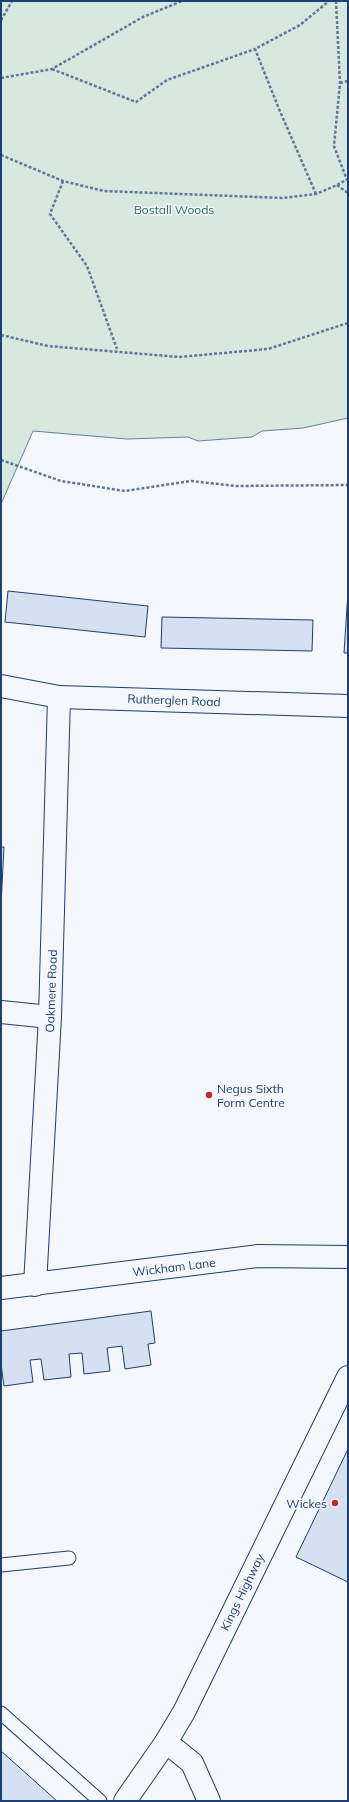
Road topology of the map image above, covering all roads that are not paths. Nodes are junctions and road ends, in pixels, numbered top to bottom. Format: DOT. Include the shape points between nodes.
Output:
graph roads {
  1 [pos="1,686"];
  2 [pos="59,697"];
  3 [pos="348,706"];
  4 [pos="1,1012"];
  5 [pos="50,1017"];
  6 [pos="348,1257"];
  7 [pos="35,1285"];
  8 [pos="1,1288"];
  9 [pos="348,1377"];
  10 [pos="69,1558"];
  11 [pos="1,1566"];
  12 [pos="1,1713"];
  13 [pos="166,1742"];
  14 [pos="100,1801"];
  15 [pos="125,1801"];
  16 [pos="209,1801"];
  1 -- 2 [label="street, Rutherglen Road"];
  2 -- 3 [label="street, Rutherglen Road"];
  2 -- 5 [label="street, Oakmere Road"];
  4 -- 5 [label="street"];
  5 -- 7 [label="street, Oakmere Road"];
  6 -- 7 [label="street, Wickham Lane" via="258,1256"];
  7 -- 8 [label="street, Wickham Lane"];
  9 -- 13 [label="street, Kings Highway" via="184,1712"];
  10 -- 11 [label="lane"];
  12 -- 14 [label="lane"];
  13 -- 15 [label="street, Kings Highway"];
  13 -- 16 [label="street" via="192,1763"];
}
